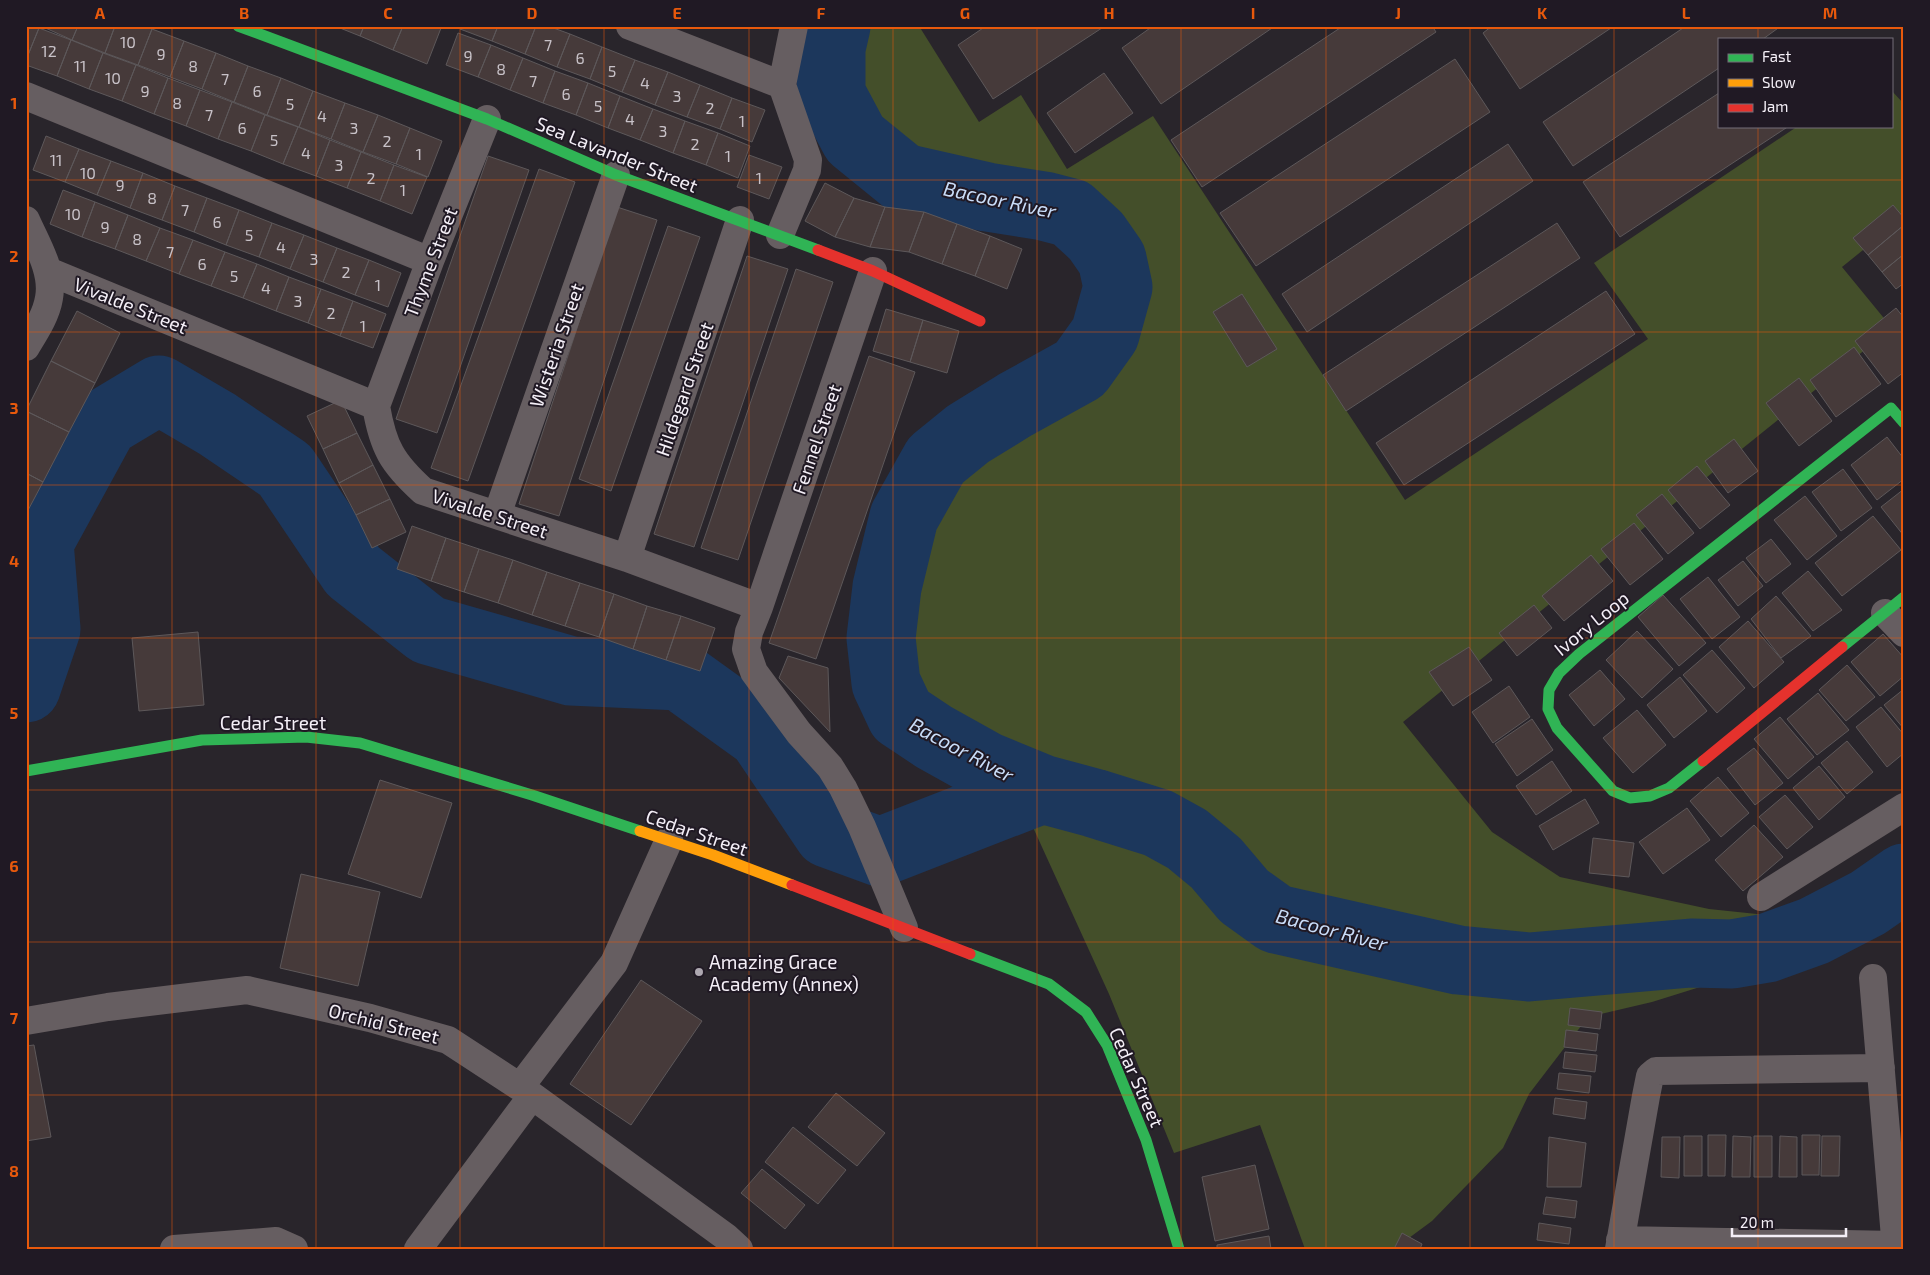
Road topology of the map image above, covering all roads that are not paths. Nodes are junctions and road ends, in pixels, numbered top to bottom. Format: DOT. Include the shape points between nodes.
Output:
graph roads {
  1 [pos="238,26"];
  2 [pos="630,26"];
  3 [pos="794,26"];
  4 [pos="782,85"];
  5 [pos="26,96"];
  6 [pos="487,119"];
  7 [pos="616,175"];
  8 [pos="26,220"];
  9 [pos="740,220"];
  10 [pos="780,235"];
  11 [pos="430,262"];
  12 [pos="48,271"];
  13 [pos="873,271"];
  14 [pos="980,321"];
  15 [pos="26,348"];
  16 [pos="376,406"];
  17 [pos="1904,423"];
  18 [pos="497,516"];
  19 [pos="627,558"];
  20 [pos="1894,605"];
  21 [pos="759,607"];
  22 [pos="1904,633"];
  23 [pos="26,771"];
  24 [pos="1904,807"];
  25 [pos="669,840"];
  26 [pos="1761,897"];
  27 [pos="904,928"];
  28 [pos="1873,978"];
  29 [pos="26,1021"];
  30 [pos="1881,1068"];
  31 [pos="526,1092"];
  32 [pos="1619,1244"];
  33 [pos="1896,1247"];
  34 [pos="174,1249"];
  35 [pos="294,1249"];
  36 [pos="418,1249"];
  37 [pos="739,1249"];
  38 [pos="1179,1249"];
  1 -- 6 [label="street, Sea Lavander Street"];
  2 -- 4 [label="street"];
  3 -- 4 [label="street"];
  4 -- 10 [label="street" via="808,160 808,170"];
  5 -- 11 [label="street"];
  6 -- 7 [label="street, Sea Lavander Street"];
  6 -- 11 [label="street, Thyme Street"];
  7 -- 9 [label="street, Sea Lavander Street"];
  7 -- 18 [label="street, Wisteria Street"];
  8 -- 12 [label="street"];
  9 -- 10 [label="street, Sea Lavander Street"];
  9 -- 19 [label="street, Hildegard Street"];
  10 -- 13 [label="street, Sea Lavander Street"];
  11 -- 16 [label="street, Thyme Street"];
  12 -- 15 [label="street" via="49,296 43,317"];
  12 -- 16 [label="street, Vivalde Street"];
  13 -- 14 [label="street, Sea Lavander Street"];
  13 -- 21 [label="street, Fennel Street"];
  16 -- 18 [label="street, Vivalde Street" via="380,430 403,473 423,491"];
  17 -- 20 [label="street, Ivory Loop" via="1891,408 1579,654 1559,673 1549,690 1548,709 1557,728 1613,792 1630,798 1650,796 1682,778"];
  18 -- 19 [label="street, Vivalde Street"];
  19 -- 21 [label="street, Vivalde Street"];
  20 -- 22 [label="street"];
  21 -- 27 [label="street, Fennel Street" via="746,649 754,672 843,788"];
  23 -- 25 [label="street, Cedar Street" via="202,740 306,737 360,743"];
  24 -- 26 [label="street"];
  25 -- 27 [label="street, Cedar Street"];
  25 -- 31 [label="street" via="614,963"];
  27 -- 38 [label="street, Cedar Street" via="1049,984 1086,1012 1107,1045 1146,1140"];
  28 -- 30 [label="street"];
  29 -- 31 [label="street, Orchid Street" via="247,990 370,1018 448,1040"];
  30 -- 32 [label="street" via="1656,1072 1650,1076"];
  30 -- 33 [label="street"];
  31 -- 36 [label="street"];
  31 -- 37 [label="street, Orchid Street"];
  32 -- 33 [label="street"];
  34 -- 35 [label="street" via="276,1240"];
}
